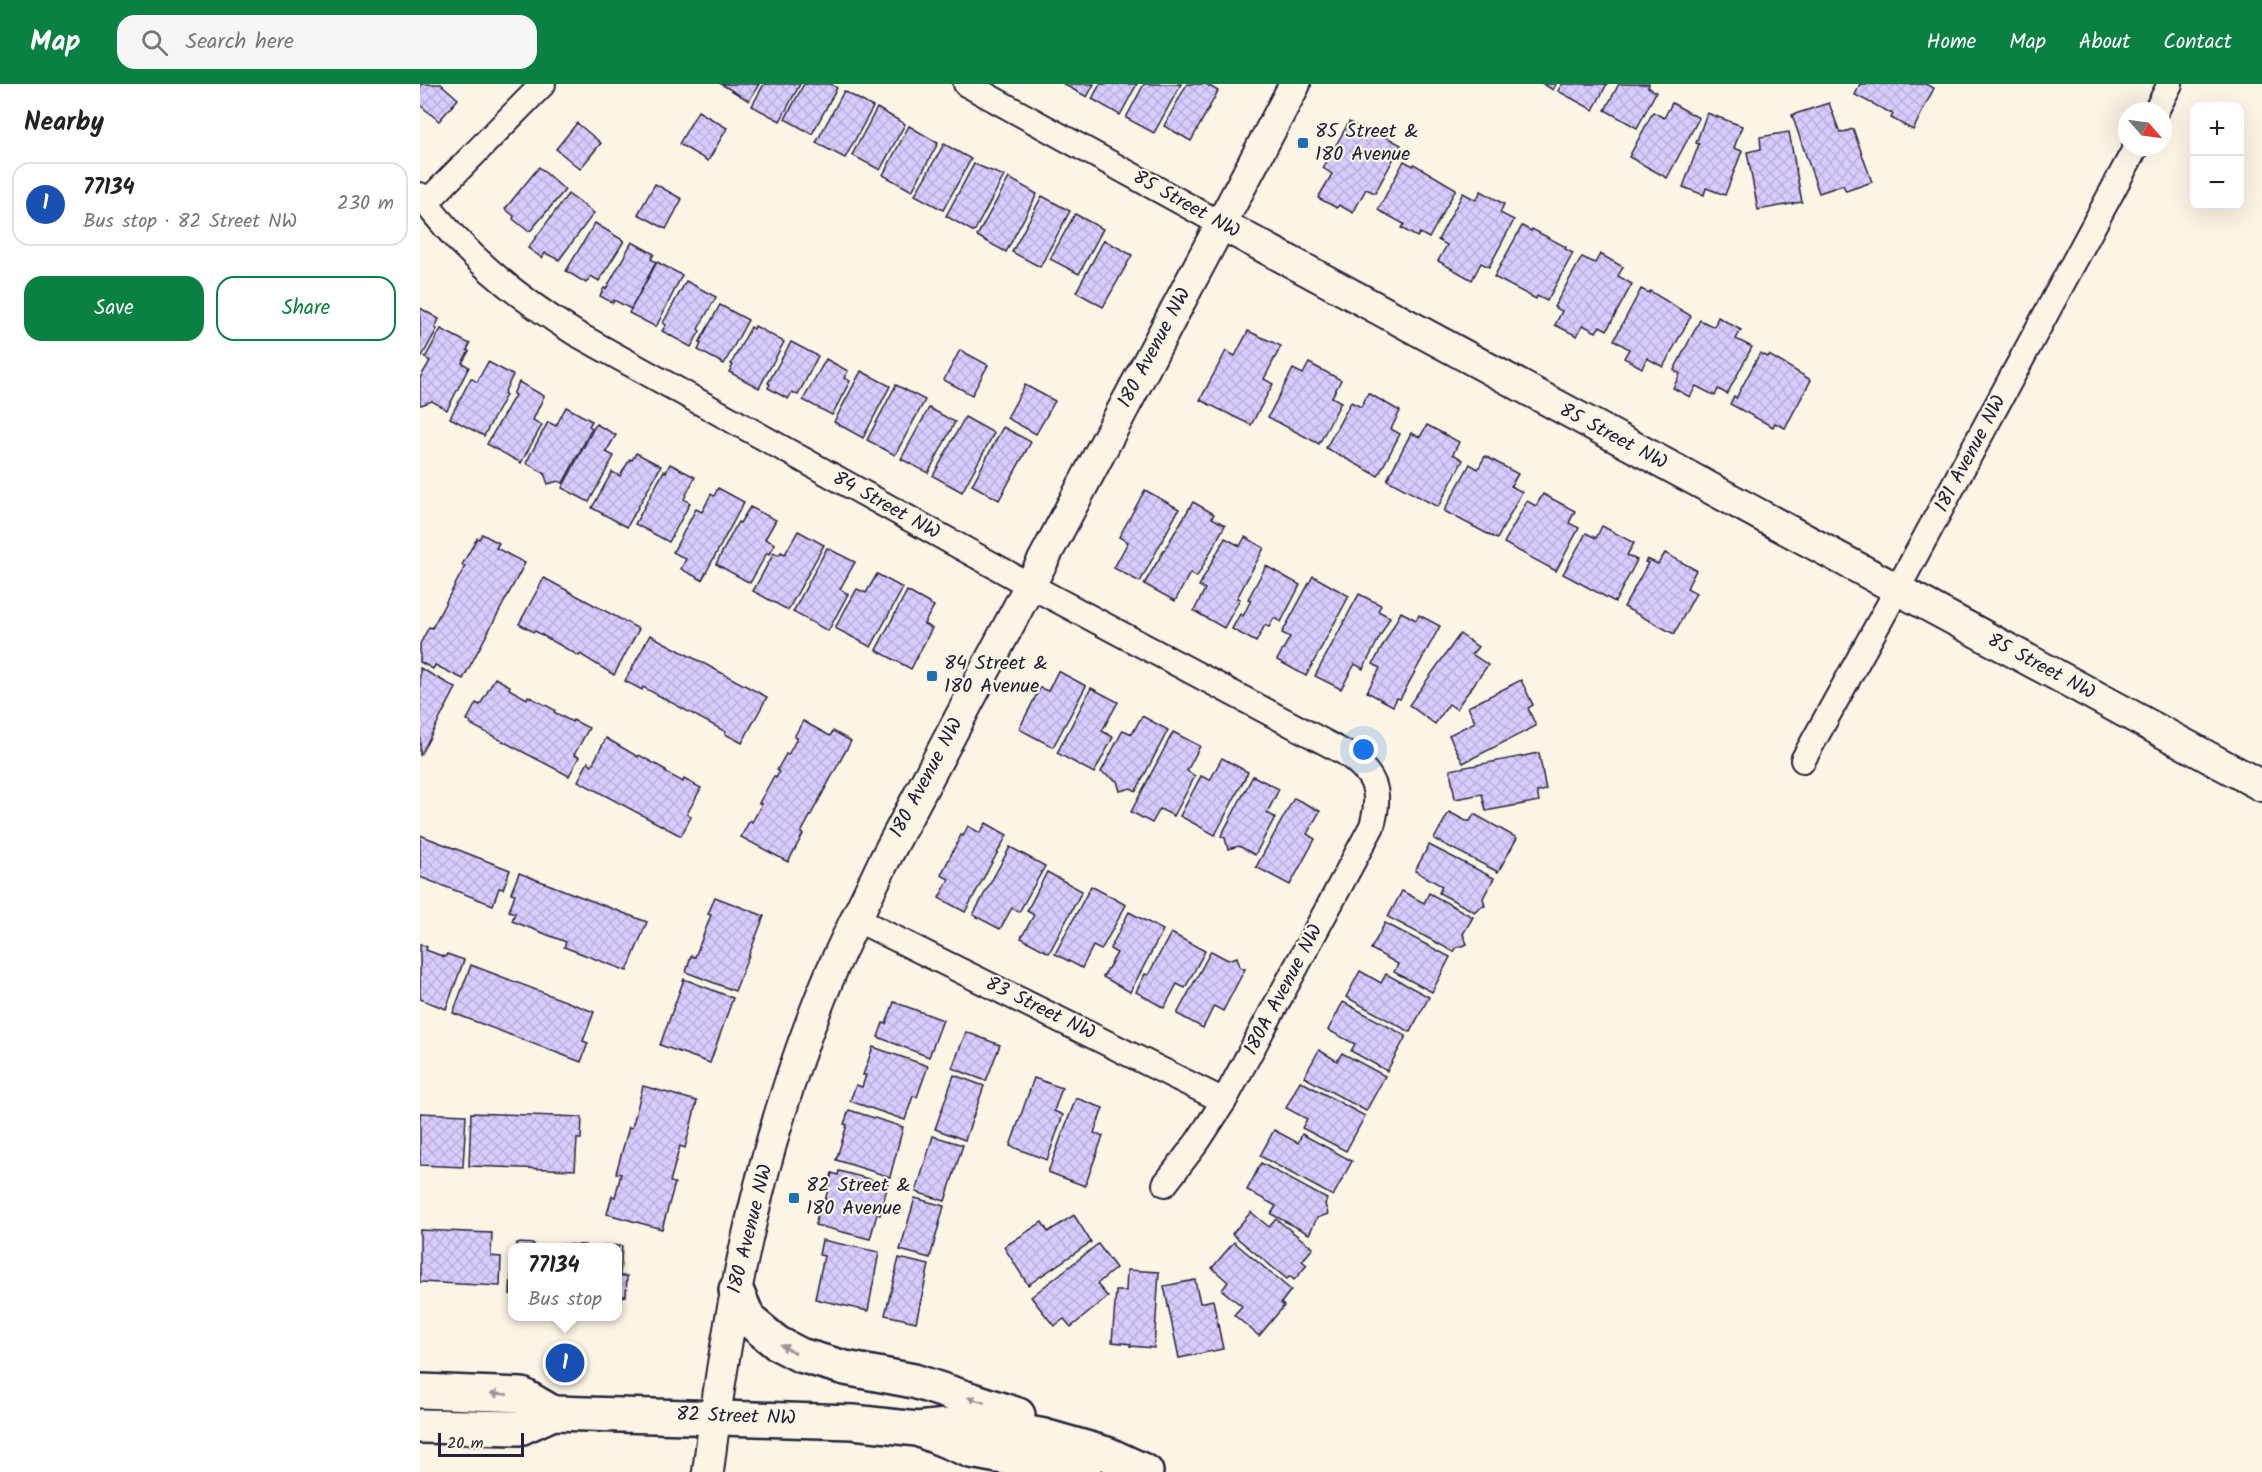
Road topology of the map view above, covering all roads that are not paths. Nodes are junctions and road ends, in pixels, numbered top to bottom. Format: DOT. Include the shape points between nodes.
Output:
graph roads {
  1 [pos="543,84"];
  2 [pos="966,84"];
  3 [pos="1295,84"];
  4 [pos="2170,84"];
  5 [pos="2161,102"];
  6 [pos="2131,156"];
  7 [pos="423,199"];
  8 [pos="1221,224"];
  9 [pos="1029,585"];
  10 [pos="1897,590"];
  11 [pos="1803,760"];
  12 [pos="1374,785"];
  13 [pos="2262,786"];
  14 [pos="856,919"];
  15 [pos="1224,1101"];
  16 [pos="1165,1184"];
  17 [pos="736,1290"];
  18 [pos="420,1391"];
  19 [pos="553,1413"];
  20 [pos="716,1416"];
  21 [pos="420,1426"];
  22 [pos="1096,1463"];
  23 [pos="708,1472"];
  24 [pos="1146,1472"];
  1 -- 7 [label="street"];
  2 -- 8 [label="street, 85 Street NW"];
  3 -- 8 [label="street, 180 Avenue NW"];
  4 -- 5 [label="street"];
  6 -- 10 [label="street, 181 Avenue NW"];
  7 -- 9 [label="street, 84 Street NW" via="460,245 542,313"];
  8 -- 9 [label="street, 180 Avenue NW"];
  8 -- 10 [label="street, 85 Street NW"];
  9 -- 12 [label="street, 84 Street NW" via="1345,753 1369,773"];
  9 -- 14 [label="street, 180 Avenue NW"];
  10 -- 11 [label="street, 181 Avenue NW"];
  10 -- 13 [label="street, 85 Street NW"];
  12 -- 15 [label="street, 180A Avenue NW" via="1377,798 1372,826"];
  14 -- 15 [label="street, 83 Street NW"];
  14 -- 17 [label="street, 180 Avenue NW" via="832,970 778,1122"];
  15 -- 16 [label="street, 180A Avenue NW"];
  17 -- 20 [label="street, 180 Avenue NW"];
  22 -- 17 [label="main road, one-way" via="1037,1421 914,1381 800,1355 777,1343 749,1320"];
  19 -- 18 [label="main road, 82 Street NW, one-way" via="522,1395"];
  19 -- 20 [label="main road, 82 Street NW"];
  19 -- 21 [label="main road, 82 Street NW" via="520,1428"];
  20 -- 22 [label="main road, 82 Street NW" via="917,1429 976,1423 1044,1436"];
  20 -- 23 [label="street, 180 Avenue NW"];
  22 -- 24 [label="main road, 82 Street NW"];
}
